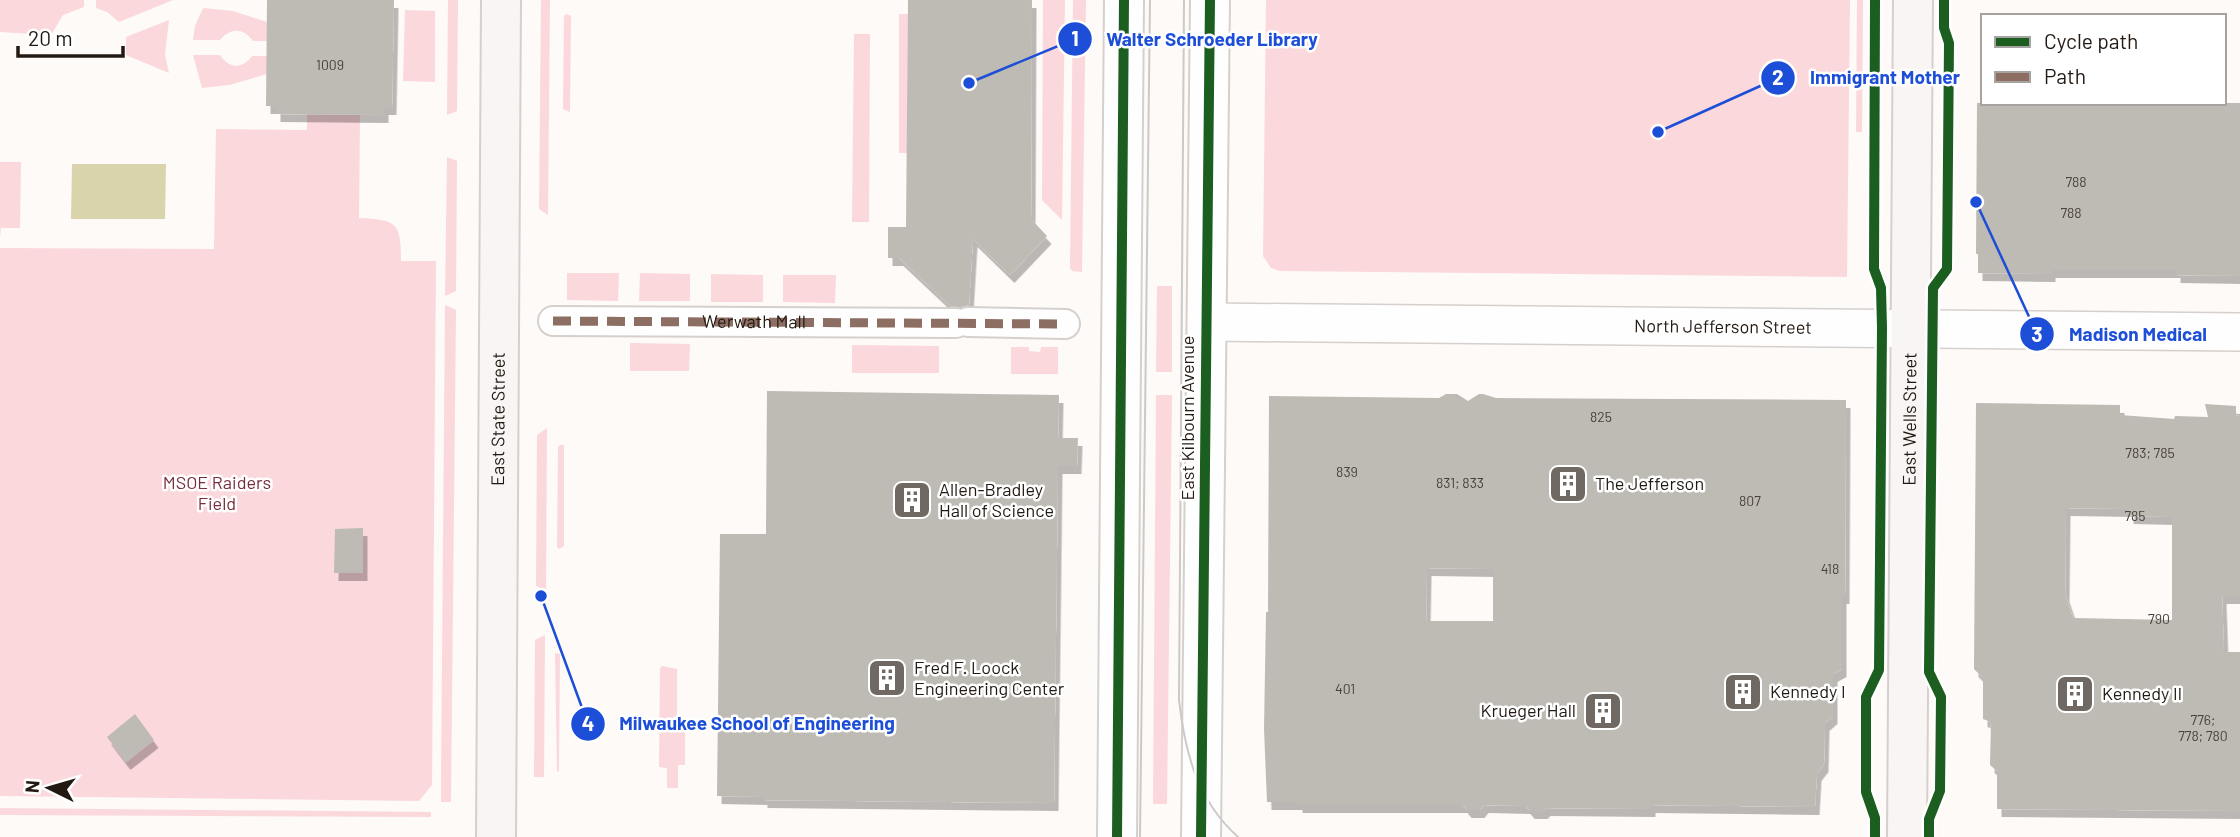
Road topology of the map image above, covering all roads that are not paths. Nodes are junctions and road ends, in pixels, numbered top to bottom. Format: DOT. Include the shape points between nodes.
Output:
graph roads {
  1 [pos="501,0"];
  2 [pos="1124,0"];
  3 [pos="1210,0"];
  4 [pos="1913,0"];
  5 [pos="553,321"];
  6 [pos="1207,322"];
  7 [pos="1065,324"];
  8 [pos="1912,328"];
  9 [pos="2240,332"];
  10 [pos="496,837"];
  11 [pos="1116,837"];
  12 [pos="1201,837"];
  13 [pos="1907,837"];
  1 -- 10 [label="main road, East State Street"];
  2 -- 11 [label="street"];
  3 -- 6 [label="street, East Kilbourn Avenue"];
  4 -- 8 [label="main road, East Wells Street"];
  5 -- 7 [label="street, Werwath Mall"];
  6 -- 8 [label="street, North Jefferson Street"];
  6 -- 12 [label="street, East Kilbourn Avenue"];
  8 -- 9 [label="street, North Jefferson Street"];
  8 -- 13 [label="main road, East Wells Street"];
}
